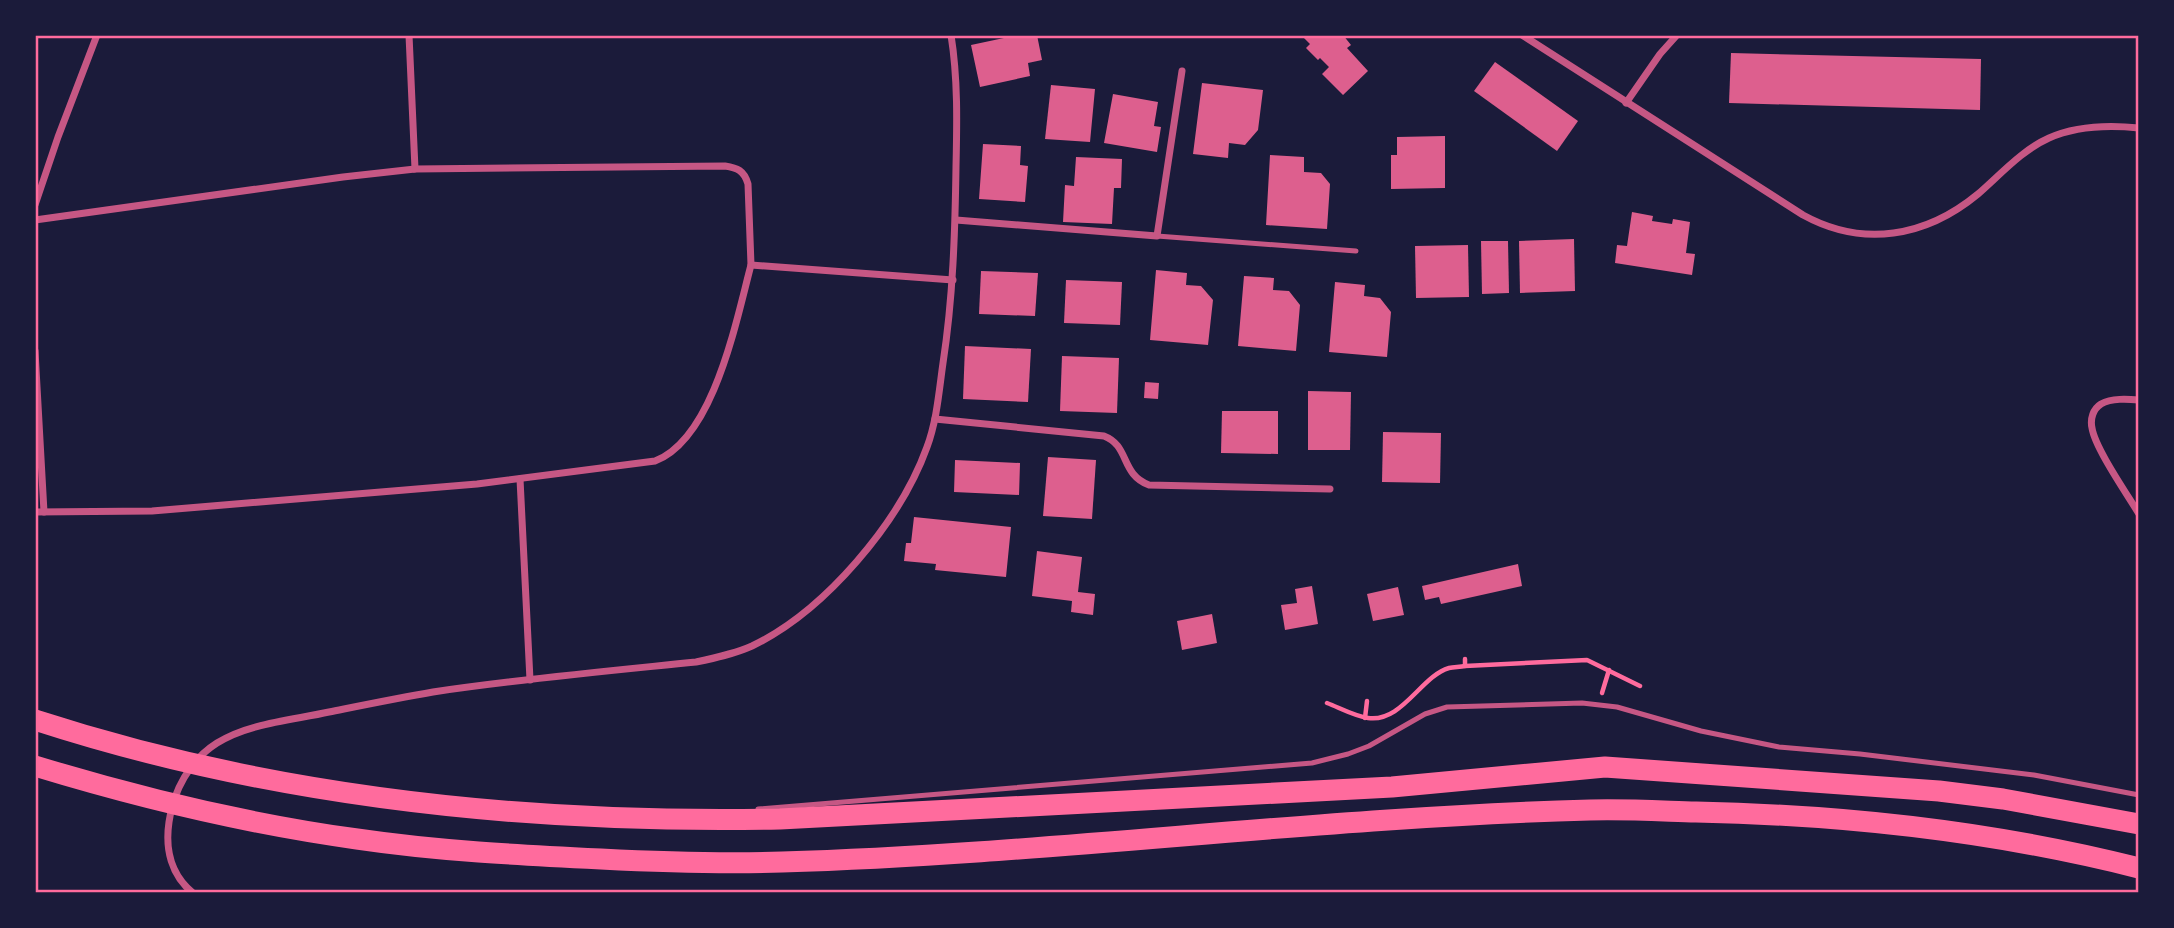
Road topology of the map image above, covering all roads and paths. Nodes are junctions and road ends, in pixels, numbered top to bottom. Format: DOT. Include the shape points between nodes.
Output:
graph roads {
  1 [pos="97,35"];
  2 [pos="409,35"];
  3 [pos="951,35"];
  4 [pos="1522,35"];
  5 [pos="1677,35"];
  6 [pos="1182,71"];
  7 [pos="1626,103"];
  8 [pos="2139,128"];
  9 [pos="415,169"];
  10 [pos="35,205"];
  11 [pos="35,220"];
  12 [pos="956,220"];
  13 [pos="1157,236"];
  14 [pos="1356,251"];
  15 [pos="751,265"];
  16 [pos="953,280"];
  17 [pos="35,351"];
  18 [pos="2139,400"];
  19 [pos="935,419"];
  20 [pos="520,479"];
  21 [pos="1330,489"];
  22 [pos="35,512"];
  23 [pos="44,512"];
  24 [pos="2139,514"];
  25 [pos="1465,659"];
  26 [pos="1465,666"];
  27 [pos="1609,670"];
  28 [pos="530,680"];
  29 [pos="1640,686"];
  30 [pos="1367,701"];
  31 [pos="1327,703"];
  32 [pos="1599,704"];
  33 [pos="1365,718"];
  34 [pos="35,720"];
  35 [pos="35,766"];
  36 [pos="2139,795"];
  37 [pos="751,810"];
  38 [pos="724,812"];
  39 [pos="654,818"];
  40 [pos="2139,824"];
  41 [pos="2139,868"];
  42 [pos="193,893"];
  1 -- 10 [label="street"];
  2 -- 9 [label="street"];
  3 -- 12 [label="street" via="956,79"];
  4 -- 7 [label="street"];
  5 -- 7 [label="street"];
  6 -- 13 [label="street"];
  7 -- 8 [label="street" via="1814,222 1866,236 1898,232 1941,217 1969,201 2048,139 2079,130"];
  9 -- 11 [label="street"];
  9 -- 15 [label="street" via="738,168 748,184"];
  12 -- 13 [label="street"];
  12 -- 16 [label="street"];
  13 -- 14 [label="lane"];
  15 -- 16 [label="street"];
  15 -- 20 [label="street" via="709,403 674,451 637,465"];
  16 -- 19 [label="street"];
  17 -- 23 [label="street"];
  18 -- 24 [label="street" via="2100,404 2091,421 2100,448"];
  19 -- 21 [label="street" via="1104,436 1117,443 1136,479 1149,485"];
  19 -- 28 [label="street" via="919,466 872,542 826,593 772,635 739,651 696,662"];
  20 -- 23 [label="street" via="152,511"];
  20 -- 28 [label="street"];
  22 -- 23 [label="street"];
  25 -- 26 [label="path"];
  26 -- 27 [label="path" via="1587,660"];
  26 -- 33 [label="path" via="1447,668 1390,713"];
  27 -- 29 [label="path"];
  27 -- 32 [label="path"];
  28 -- 42 [label="street" via="349,708 256,728 217,743 183,779 169,820 172,865"];
  30 -- 33 [label="path"];
  31 -- 33 [label="path"];
  32 -- 36 [label="lane" via="1779,747 2034,775"];
  32 -- 37 [label="lane" via="1447,708 1425,714 1369,746 1312,762"];
  34 -- 39 [label="highway" via="147,753 364,796 475,810"];
  35 -- 41 [label="highway" via="241,818 355,839 475,852 622,860 837,860 1387,820 1593,810 1858,820 2027,843"];
  38 -- 39 [label="lane"];
  39 -- 40 [label="highway" via="823,817 1392,787 1605,767 1940,790"];
}
